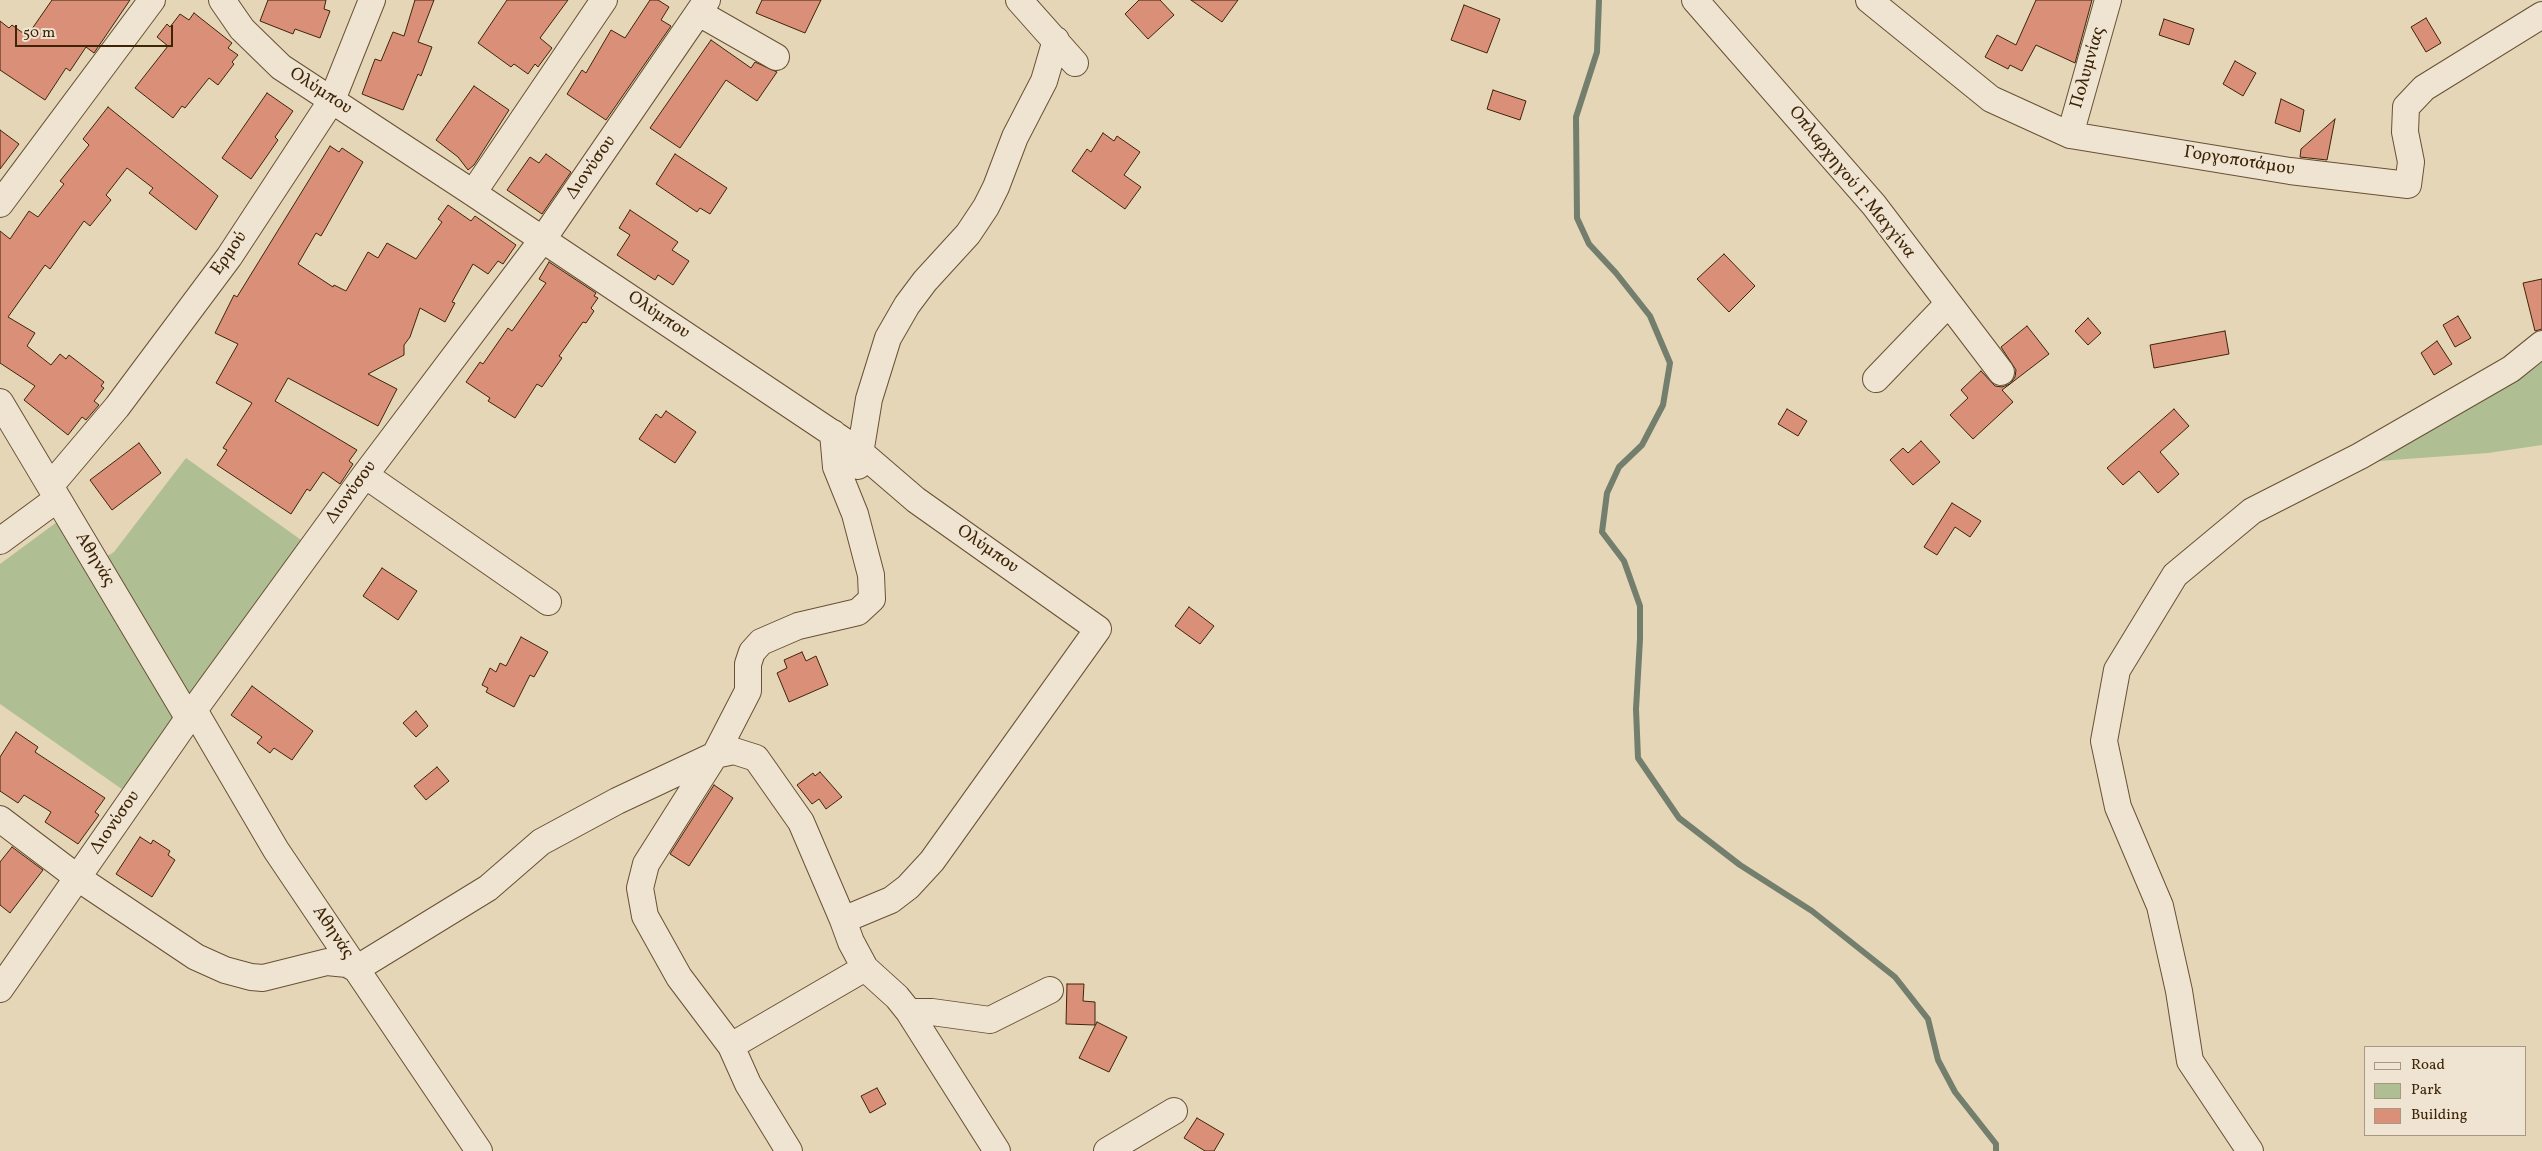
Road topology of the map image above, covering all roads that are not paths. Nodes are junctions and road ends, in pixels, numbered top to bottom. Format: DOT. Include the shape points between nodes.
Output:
graph roads {
  1 [pos="152,0"];
  2 [pos="222,0"];
  3 [pos="372,0"];
  4 [pos="604,0"];
  5 [pos="1019,0"];
  6 [pos="1695,0"];
  7 [pos="1869,0"];
  8 [pos="2108,0"];
  9 [pos="703,6"];
  10 [pos="2542,15"];
  11 [pos="1056,40"];
  12 [pos="776,57"];
  13 [pos="1075,63"];
  14 [pos="332,100"];
  15 [pos="2070,135"];
  16 [pos="473,193"];
  17 [pos="0,204"];
  18 [pos="543,239"];
  19 [pos="1948,304"];
  20 [pos="2542,344"];
  21 [pos="2001,372"];
  22 [pos="1876,379"];
  23 [pos="0,402"];
  24 [pos="833,433"];
  25 [pos="859,451"];
  26 [pos="365,475"];
  27 [pos="54,492"];
  28 [pos="855,514"];
  29 [pos="0,541"];
  30 [pos="548,602"];
  31 [pos="192,714"];
  32 [pos="714,755"];
  33 [pos="0,819"];
  34 [pos="78,878"];
  35 [pos="843,920"];
  36 [pos="865,968"];
  37 [pos="356,969"];
  38 [pos="0,989"];
  39 [pos="1050,990"];
  40 [pos="909,1012"];
  41 [pos="731,1046"];
  42 [pos="1174,1111"];
  43 [pos="479,1151"];
  44 [pos="790,1151"];
  45 [pos="997,1151"];
  46 [pos="1107,1151"];
  47 [pos="2250,1151"];
  1 -- 17 [label="street"];
  2 -- 14 [label="street, Ολύμπου" via="242,29 281,67"];
  3 -- 14 [label="street, Ερμού"];
  4 -- 16 [label="street"];
  5 -- 11 [label="street"];
  6 -- 19 [label="street, Οπλαρχηγού Γ. Μαγγίνα" via="1874,205"];
  7 -- 15 [label="street, Γοργοποτάμου" via="1991,99"];
  8 -- 15 [label="street, Πολυμνίας"];
  9 -- 12 [label="street"];
  9 -- 18 [label="street, Διονύσου"];
  10 -- 15 [label="street, Γοργοποτάμου" via="2424,88 2406,107 2404,132 2411,162 2408,185 2290,171"];
  11 -- 13 [label="street"];
  11 -- 25 [label="street" via="1044,81 1015,137 986,207 968,234 907,305 888,338 869,399"];
  14 -- 16 [label="street, Ολύμπου"];
  14 -- 27 [label="street, Ερμού" via="229,258"];
  16 -- 18 [label="street, Ολύμπου"];
  18 -- 24 [label="street, Ολύμπου"];
  18 -- 26 [label="street, Διονύσου"];
  19 -- 21 [label="street, Οπλαρχηγού Γ. Μαγγίνα"];
  19 -- 22 [label="street"];
  20 -- 47 [label="street" via="2511,369 2368,451 2252,511 2175,574 2117,670 2104,741 2118,807 2160,906 2190,1061"];
  23 -- 27 [label="street, Αθηνάς"];
  24 -- 25 [label="street, Ολύμπου"];
  24 -- 28 [label="street" via="836,467"];
  25 -- 28 [label="street"];
  25 -- 35 [label="street, Ολύμπου" via="916,500 1098,629 932,861 891,900"];
  26 -- 30 [label="street"];
  26 -- 31 [label="street, Διονύσου"];
  27 -- 29 [label="street, Ερμού"];
  27 -- 31 [label="street, Αθηνάς"];
  28 -- 32 [label="street" via="871,575 872,599 858,612 798,626 761,642 752,652 748,664 748,691"];
  31 -- 34 [label="street, Διονύσου"];
  31 -- 37 [label="street, Αθηνάς" via="276,850"];
  32 -- 35 [label="street" via="734,751 756,758 802,822"];
  32 -- 37 [label="street" via="541,842 488,888"];
  32 -- 41 [label="street" via="646,864 640,888 645,916 679,977"];
  33 -- 34 [label="street"];
  34 -- 37 [label="street" via="196,957 225,970 263,978 327,962 347,964"];
  34 -- 38 [label="street, Διονύσου"];
  35 -- 36 [label="street"];
  36 -- 40 [label="street"];
  36 -- 41 [label="street"];
  37 -- 43 [label="street, Αθηνάς"];
  39 -- 40 [label="street" via="990,1020"];
  40 -- 45 [label="street"];
  41 -- 44 [label="street" via="748,1084"];
  42 -- 46 [label="street"];
}
